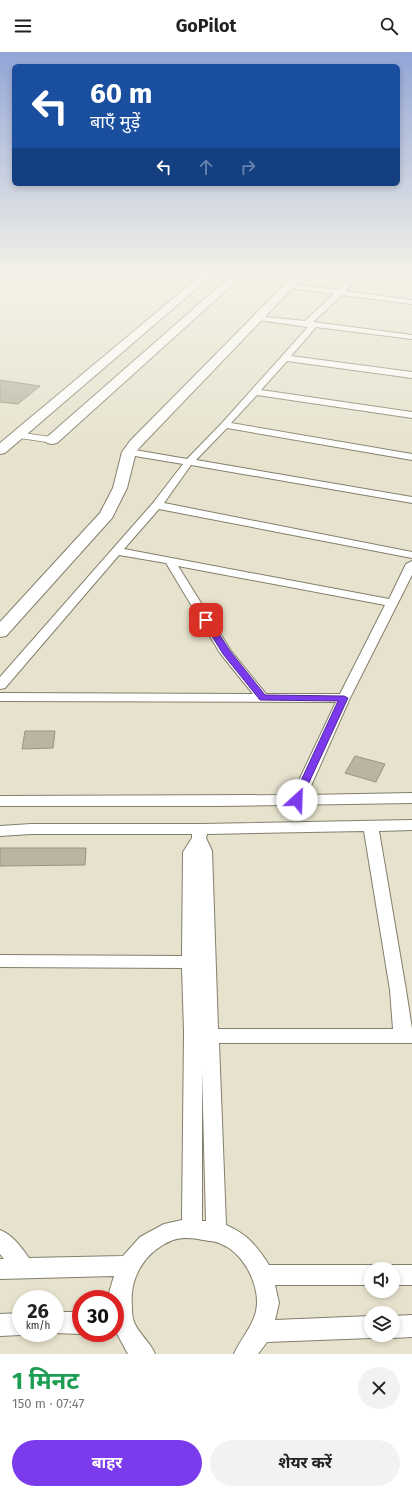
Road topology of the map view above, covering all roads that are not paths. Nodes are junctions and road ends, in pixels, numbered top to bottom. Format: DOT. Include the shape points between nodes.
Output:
graph roads {
  1 [pos="134,337"];
  2 [pos="168,337"];
  3 [pos="240,337"];
  4 [pos="301,337"];
  5 [pos="286,358"];
  6 [pos="412,375"];
  7 [pos="256,392"];
  8 [pos="412,415"];
  9 [pos="225,425"];
  10 [pos="18,435"];
  11 [pos="52,440"];
  12 [pos="0,450"];
  13 [pos="129,452"];
  14 [pos="412,457"];
  15 [pos="189,462"];
  16 [pos="412,500"];
  17 [pos="157,505"];
  18 [pos="117,551"];
  19 [pos="412,555"];
  20 [pos="169,560"];
  21 [pos="412,564"];
  22 [pos="392,603"];
  23 [pos="0,632"];
  24 [pos="0,685"];
  25 [pos="0,697"];
  26 [pos="263,698"];
  27 [pos="344,698"];
  28 [pos="412,798"];
  29 [pos="297,800"];
  30 [pos="0,801"];
  31 [pos="412,825"];
  32 [pos="371,827"];
  33 [pos="0,831"];
  34 [pos="199,834"];
  35 [pos="0,961"];
  36 [pos="190,962"];
  37 [pos="209,1036"];
  38 [pos="408,1037"];
  39 [pos="192,1228"];
  40 [pos="216,1233"];
  41 [pos="0,1240"];
  42 [pos="128,1266"];
  43 [pos="24,1268"];
  44 [pos="0,1269"];
  45 [pos="264,1275"];
  46 [pos="364,1275"];
  47 [pos="400,1275"];
  48 [pos="412,1275"];
  49 [pos="121,1290"];
  50 [pos="12,1324"];
  51 [pos="0,1325"];
  52 [pos="412,1326"];
  53 [pos="364,1327"];
  54 [pos="400,1327"];
  55 [pos="124,1330"];
  56 [pos="262,1331"];
  57 [pos="144,1354"];
  58 [pos="245,1354"];
  1 -- 10 [label="main road"];
  2 -- 11 [label="main road"];
  3 -- 13 [label="main road"];
  4 -- 5 [label="street"];
  5 -- 6 [label="street"];
  5 -- 7 [label="street"];
  7 -- 8 [label="street"];
  7 -- 9 [label="street"];
  9 -- 14 [label="street"];
  9 -- 15 [label="street"];
  10 -- 11 [label="lane"];
  10 -- 12 [label="main road"];
  13 -- 15 [label="street"];
  13 -- 23 [label="main road" via="120,488 107,515"];
  15 -- 16 [label="street"];
  15 -- 17 [label="street"];
  17 -- 18 [label="street"];
  17 -- 19 [label="street"];
  18 -- 20 [label="street"];
  18 -- 24 [label="street"];
  20 -- 22 [label="street"];
  20 -- 26 [label="street" via="226,653"];
  21 -- 22 [label="street"];
  22 -- 27 [label="street"];
  25 -- 26 [label="street"];
  26 -- 27 [label="street"];
  27 -- 29 [label="street"];
  28 -- 29 [label="street"];
  29 -- 30 [label="street"];
  31 -- 32 [label="street"];
  32 -- 34 [label="street"];
  32 -- 38 [label="street"];
  33 -- 34 [label="street" via="31,828"];
  34 -- 36 [label="street" via="192,852"];
  34 -- 37 [label="street" via="204,851"];
  35 -- 36 [label="street"];
  36 -- 39 [label="street" via="193,1032"];
  37 -- 38 [label="street"];
  37 -- 40 [label="street"];
  39 -- 40 [label="street"];
  39 -- 42 [label="street" via="171,1231 147,1244"];
  40 -- 45 [label="street" via="226,1235 248,1251"];
  41 -- 43 [label="street"];
  42 -- 43 [label="street"];
  42 -- 49 [label="street"];
  43 -- 44 [label="street"];
  45 -- 46 [label="street"];
  45 -- 56 [label="street" via="268,1303"];
  47 -- 48 [label="street"];
  50 -- 51 [label="street"];
  52 -- 54 [label="street"];
  53 -- 56 [label="street"];
  55 -- 57 [label="street"];
  56 -- 58 [label="street"];
}
